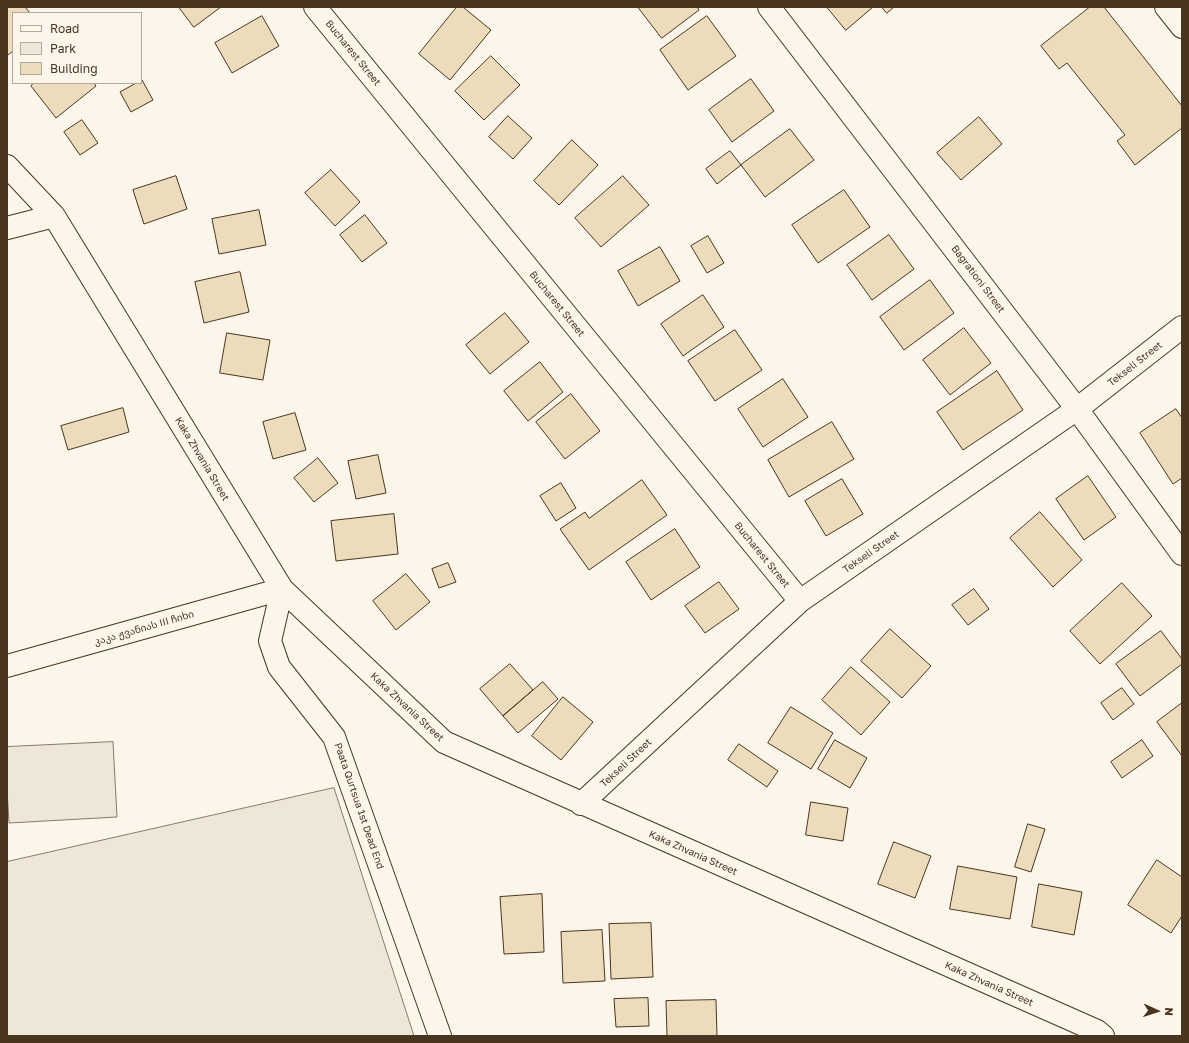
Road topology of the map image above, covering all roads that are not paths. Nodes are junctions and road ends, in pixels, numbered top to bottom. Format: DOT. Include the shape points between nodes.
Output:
graph roads {
  1 [pos="315,7"];
  2 [pos="769,7"];
  3 [pos="1166,7"];
  4 [pos="1182,27"];
  5 [pos="7,166"];
  6 [pos="54,216"];
  7 [pos="7,228"];
  8 [pos="1182,327"];
  9 [pos="1077,409"];
  10 [pos="1182,554"];
  11 [pos="282,589"];
  12 [pos="800,601"];
  13 [pos="7,666"];
  14 [pos="581,804"];
  15 [pos="440,1036"];
  16 [pos="1103,1036"];
  1 -- 12 [label="street, Bucharest Street"];
  2 -- 9 [label="street, Bagrationi Street"];
  3 -- 4 [label="street"];
  5 -- 6 [label="street, Kaka Zhvania Street"];
  6 -- 7 [label="street"];
  6 -- 11 [label="street, Kaka Zhvania Street"];
  8 -- 9 [label="street, Tekseli Street"];
  9 -- 10 [label="street, Bagrationi Street"];
  9 -- 12 [label="street, Tekseli Street"];
  11 -- 13 [label="street, კაკა ჟვანიას III ჩიხი"];
  11 -- 14 [label="street, Kaka Zhvania Street" via="444,742"];
  11 -- 15 [label="street, Paata Qurtsua 1st Dead End" via="270,641 279,668 334,737"];
  12 -- 14 [label="street, Tekseli Street"];
  14 -- 16 [label="street, Kaka Zhvania Street" via="1097,1031"];
}
